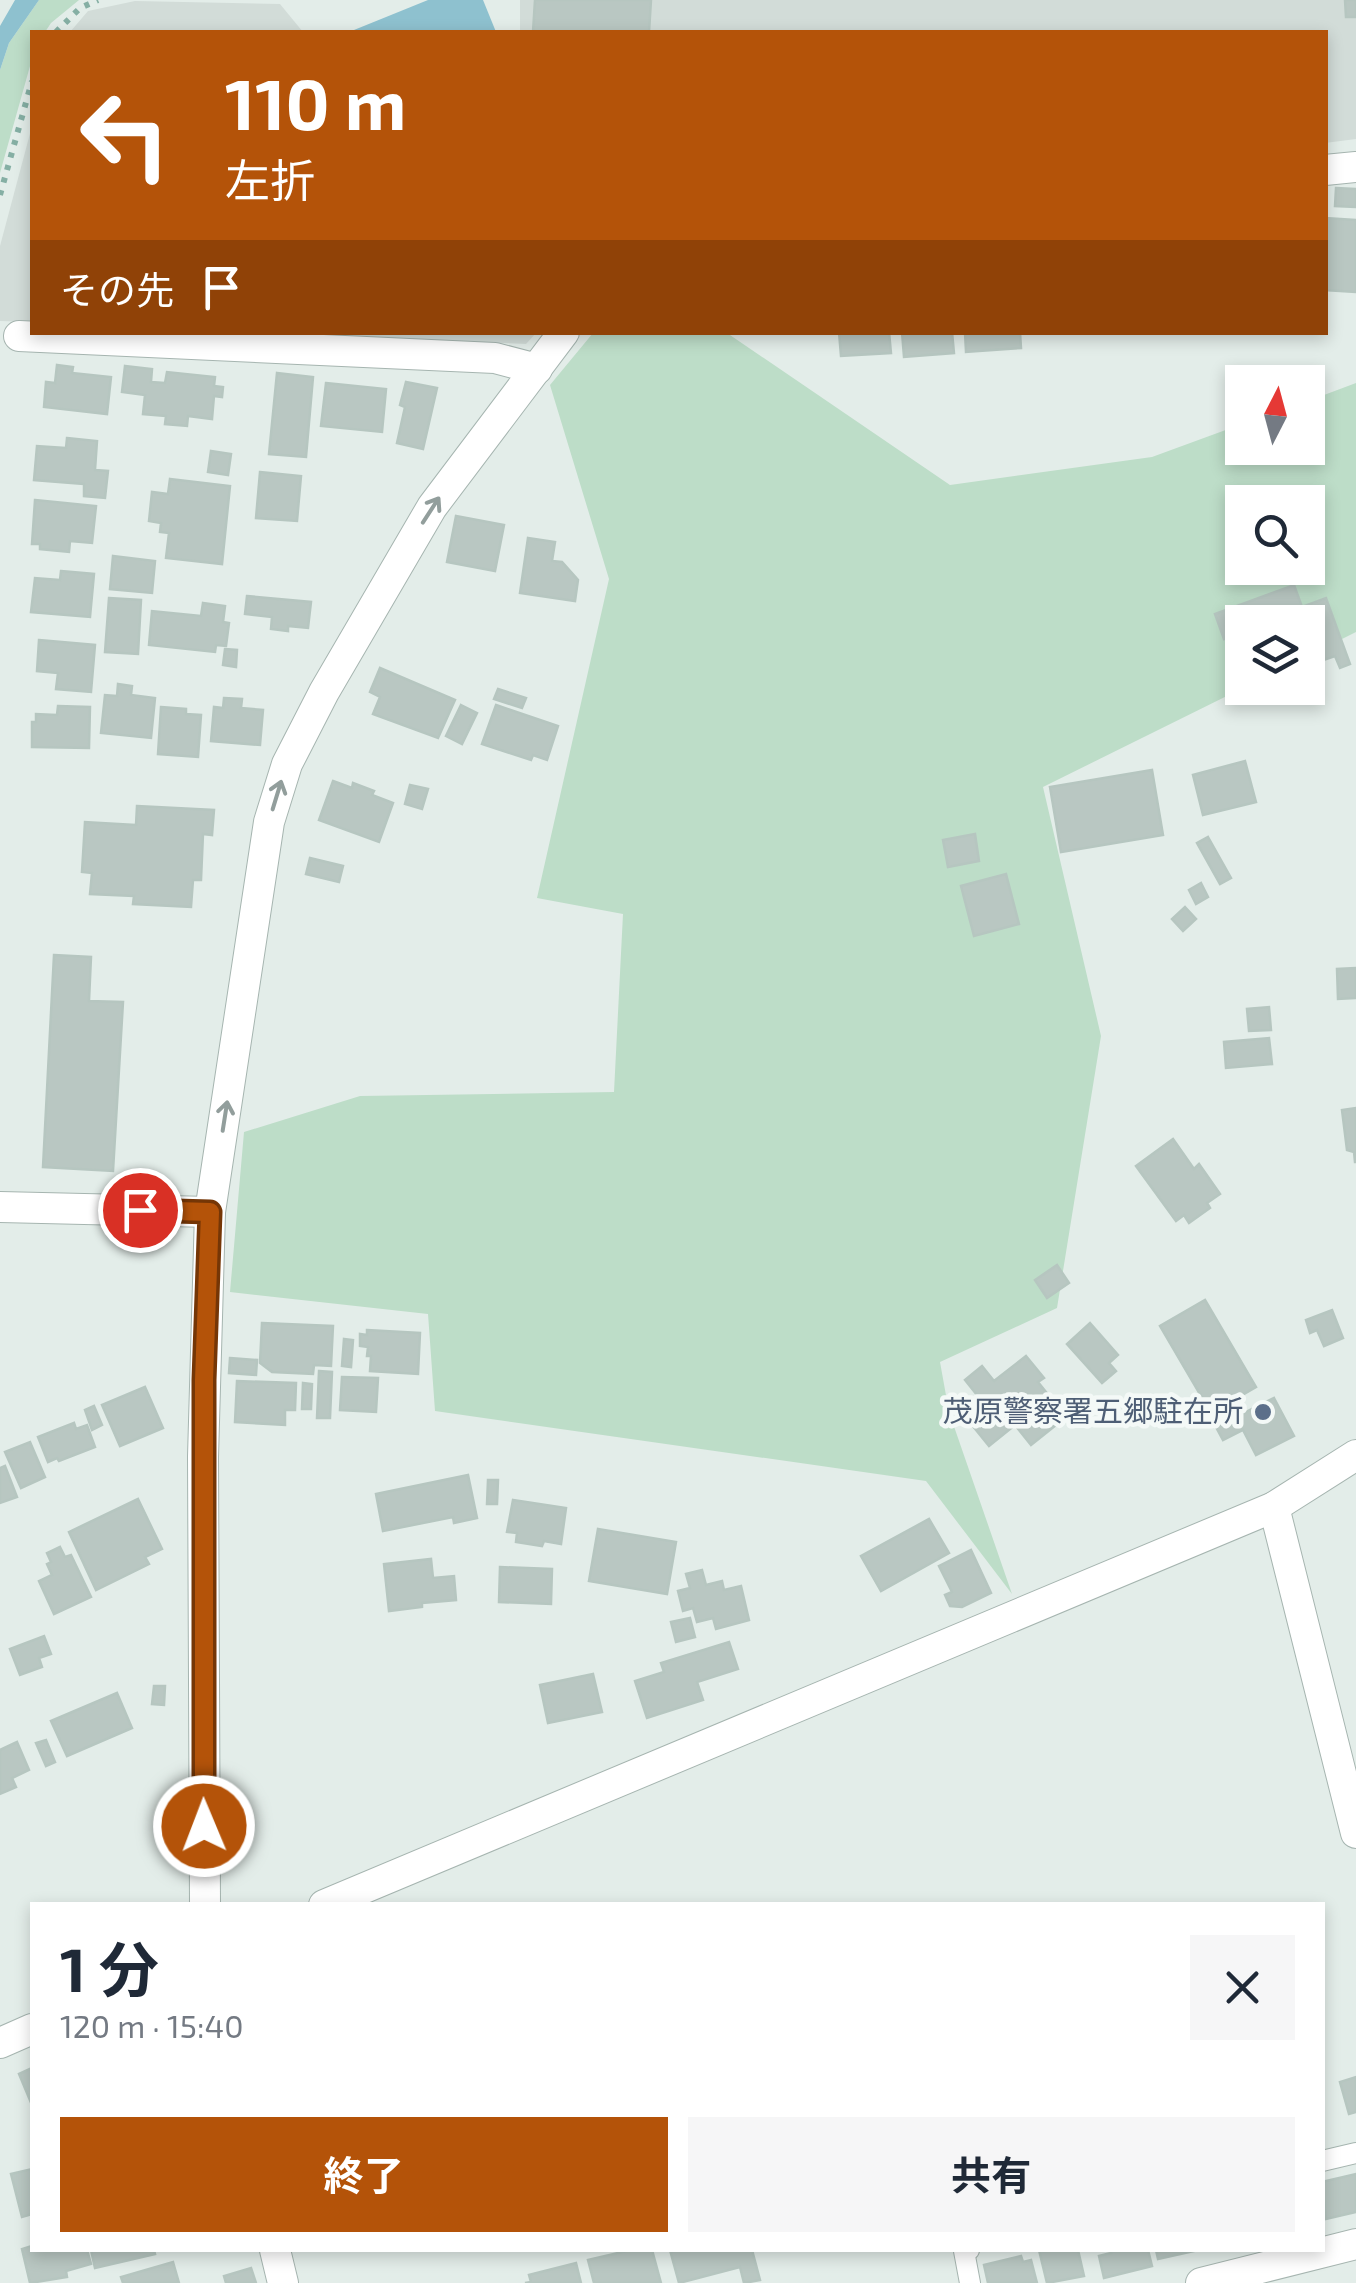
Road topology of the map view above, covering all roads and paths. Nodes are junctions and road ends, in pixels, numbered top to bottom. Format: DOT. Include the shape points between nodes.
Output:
graph roads {
  1 [pos="98,0"];
  2 [pos="58,30"];
  3 [pos="30,88"];
  4 [pos="1356,167"];
  5 [pos="1328,170"];
  6 [pos="0,195"];
  7 [pos="562,335"];
  8 [pos="10,336"];
  9 [pos="536,369"];
  10 [pos="0,1208"];
  11 [pos="210,1212"];
  12 [pos="1356,1454"];
  13 [pos="1274,1507"];
  14 [pos="1356,1833"];
  15 [pos="204,1902"];
  16 [pos="331,1902"];
  17 [pos="30,2030"];
  18 [pos="0,2043"];
  19 [pos="1356,2153"];
  20 [pos="1325,2161"];
  21 [pos="1356,2244"];
  22 [pos="276,2252"];
  23 [pos="964,2252"];
  24 [pos="1324,2252"];
  25 [pos="1325,2252"];
  26 [pos="284,2283"];
  27 [pos="970,2283"];
  28 [pos="1202,2283"];
  1 -- 2 [label="path"];
  3 -- 6 [label="path"];
  4 -- 5 [label="street"];
  7 -- 9 [label="street"];
  8 -- 9 [label="street" via="495,358"];
  11 -- 9 [label="street, one-way" via="269,822 286,764 432,507"];
  10 -- 11 [label="street"];
  11 -- 15 [label="street" via="203,1438"];
  12 -- 13 [label="street"];
  13 -- 14 [label="street"];
  13 -- 16 [label="street"];
  17 -- 18 [label="street"];
  19 -- 20 [label="lane"];
  21 -- 25 [label="street"];
  22 -- 26 [label="street"];
  23 -- 27 [label="lane"];
  24 -- 28 [label="street"];
}
